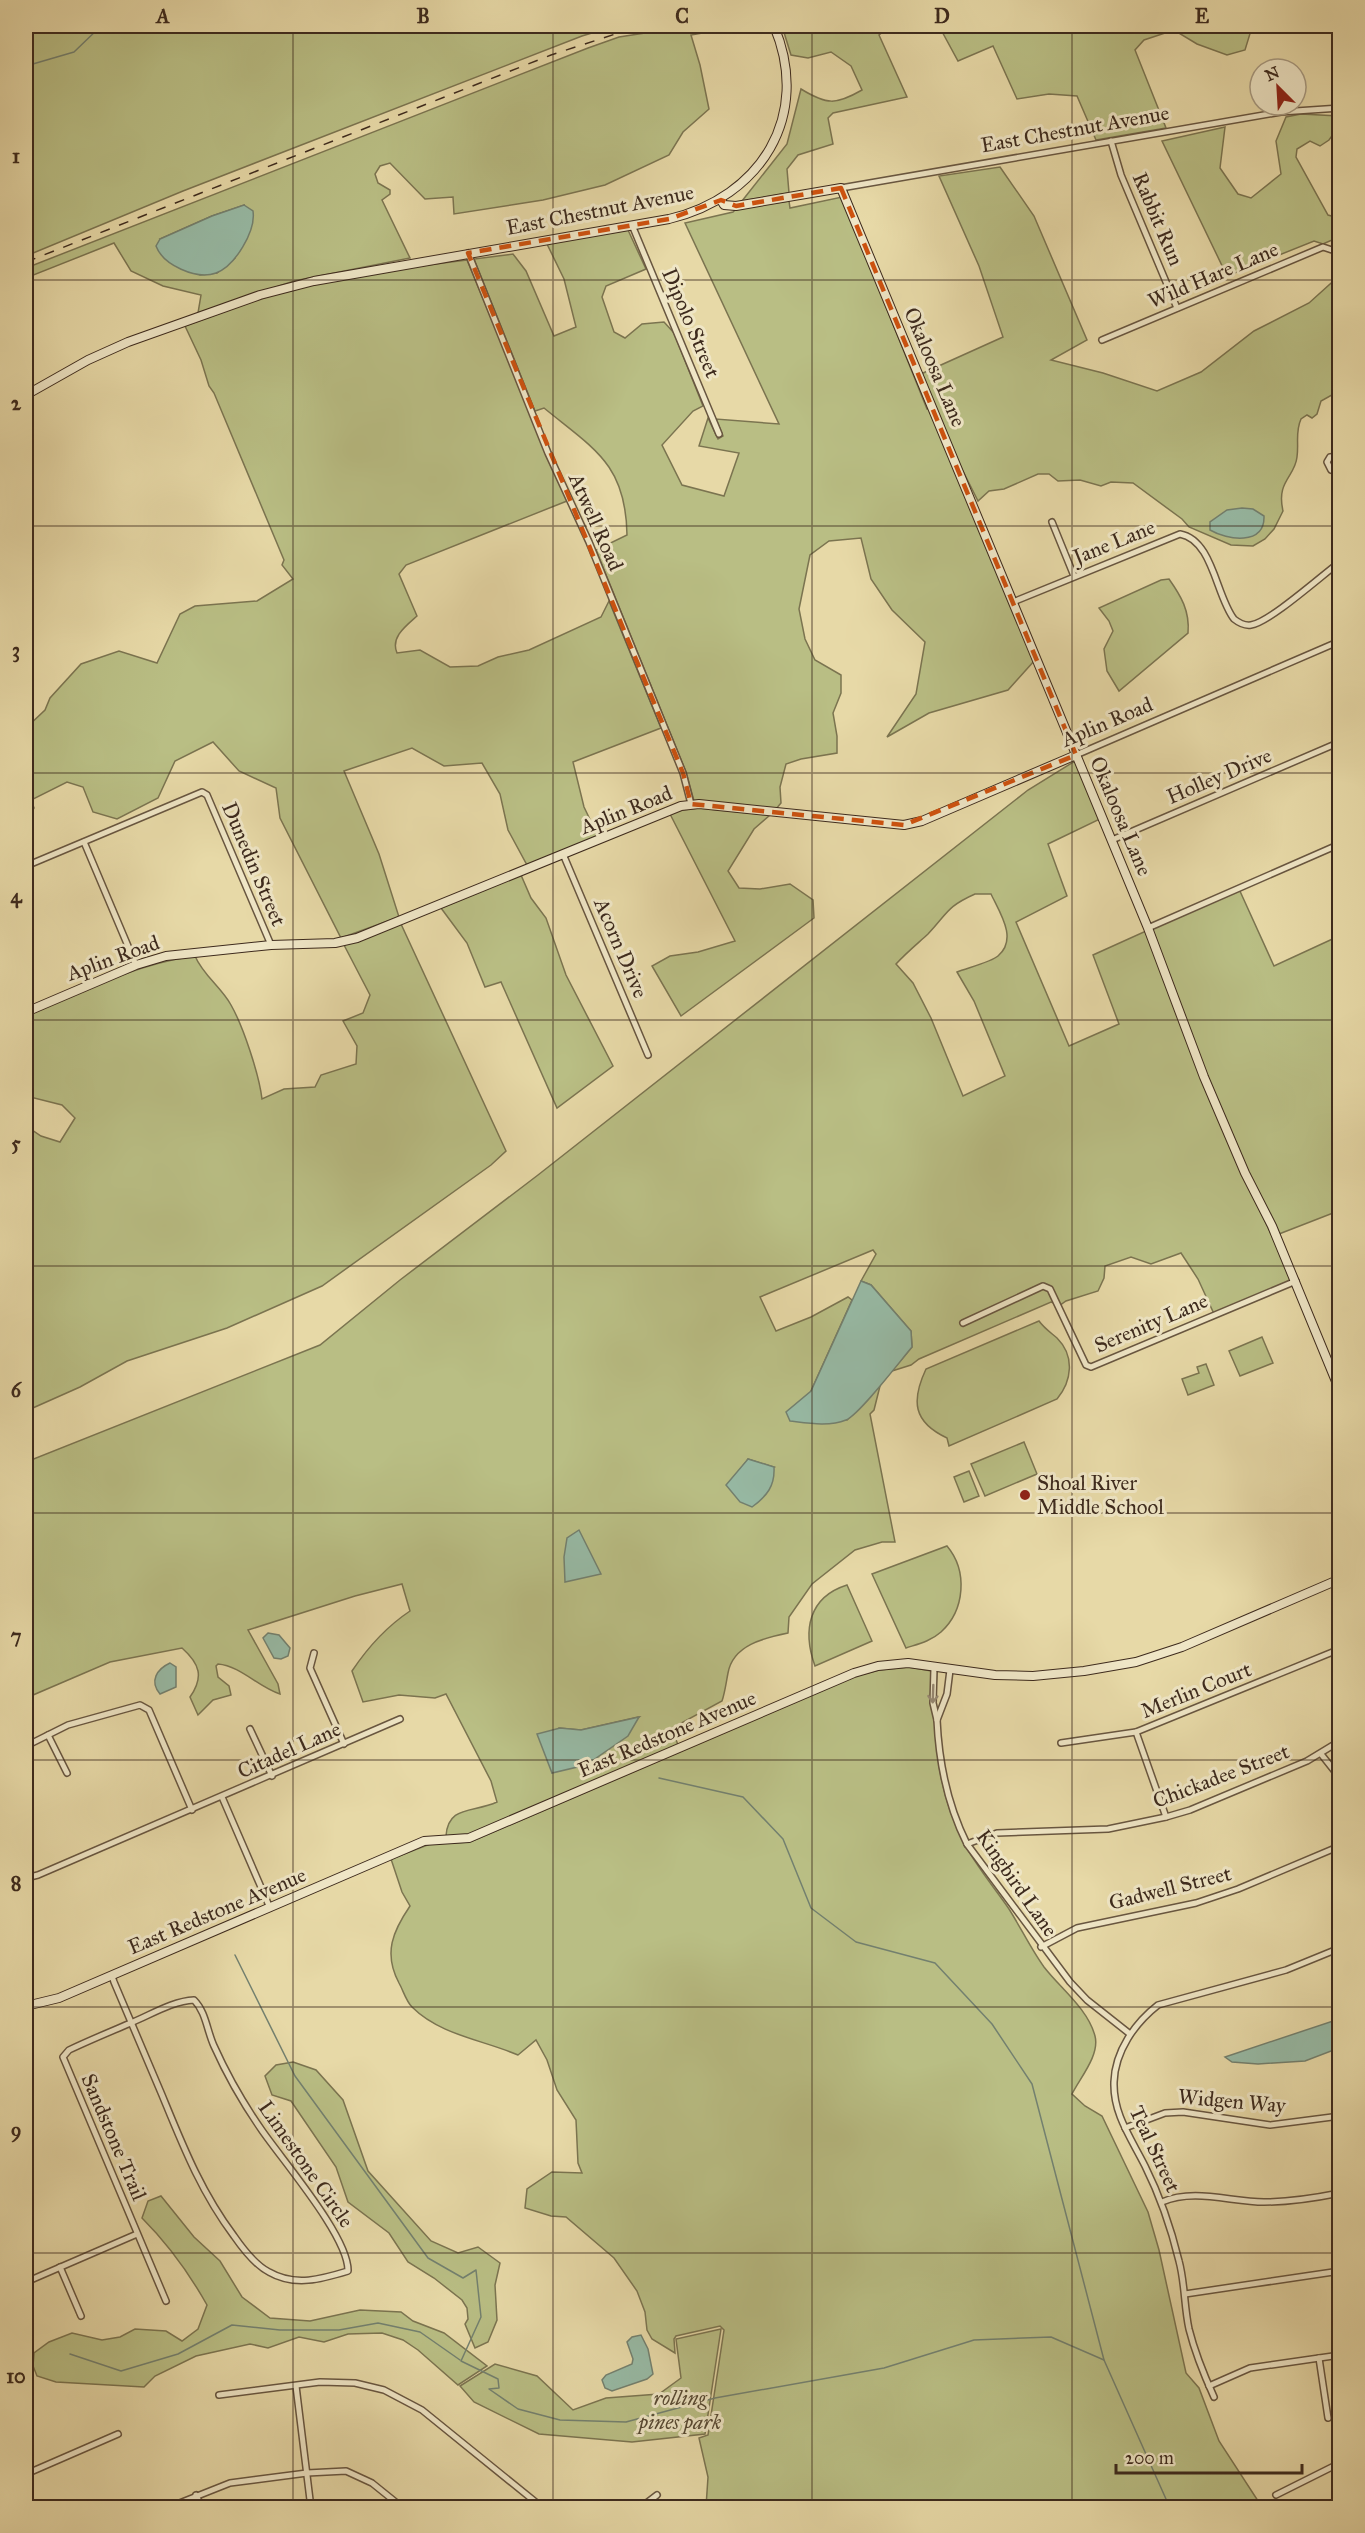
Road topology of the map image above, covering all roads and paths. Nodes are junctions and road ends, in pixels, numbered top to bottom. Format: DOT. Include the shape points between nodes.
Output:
graph roads {
  1 [pos="774,26"];
  2 [pos="1340,108"];
  3 [pos="1111,141"];
  4 [pos="841,188"];
  5 [pos="721,200"];
  6 [pos="632,225"];
  7 [pos="1338,252"];
  8 [pos="468,254"];
  9 [pos="1177,308"];
  10 [pos="1102,340"];
  11 [pos="26,395"];
  12 [pos="719,434"];
  13 [pos="1340,456"];
  14 [pos="1340,472"];
  15 [pos="1052,522"];
  16 [pos="1340,562"];
  17 [pos="1074,576"];
  18 [pos="1012,602"];
  19 [pos="1340,641"];
  20 [pos="1340,742"];
  21 [pos="1076,755"];
  22 [pos="691,804"];
  23 [pos="1112,840"];
  24 [pos="84,842"];
  25 [pos="1340,844"];
  26 [pos="563,854"];
  27 [pos="26,866"];
  28 [pos="1148,928"];
  29 [pos="271,945"];
  30 [pos="136,965"];
  31 [pos="26,1012"];
  32 [pos="648,1055"];
  33 [pos="1296,1281"];
  34 [pos="963,1323"];
  35 [pos="1336,1371"];
  36 [pos="1340,1391"];
  37 [pos="1340,1579"];
  38 [pos="1340,1649"];
  39 [pos="314,1653"];
  40 [pos="934,1668"];
  41 [pos="950,1670"];
  42 [pos="400,1719"];
  43 [pos="937,1720"];
  44 [pos="250,1729"];
  45 [pos="1136,1732"];
  46 [pos="48,1735"];
  47 [pos="1340,1741"];
  48 [pos="1060,1743"];
  49 [pos="344,1744"];
  50 [pos="26,1746"];
  51 [pos="1321,1754"];
  52 [pos="67,1773"];
  53 [pos="272,1776"];
  54 [pos="1340,1778"];
  55 [pos="222,1797"];
  56 [pos="192,1810"];
  57 [pos="1166,1817"];
  58 [pos="967,1844"];
  59 [pos="1340,1846"];
  60 [pos="26,1878"];
  61 [pos="270,1908"];
  62 [pos="1041,1947"];
  63 [pos="1340,1948"];
  64 [pos="112,1976"];
  65 [pos="26,2006"];
  66 [pos="132,2023"];
  67 [pos="1130,2034"];
  68 [pos="1340,2116"];
  69 [pos="1125,2128"];
  70 [pos="1340,2193"];
  71 [pos="1162,2202"];
  72 [pos="137,2234"];
  73 [pos="60,2267"];
  74 [pos="1340,2271"];
  75 [pos="26,2282"];
  76 [pos="1185,2294"];
  77 [pos="166,2301"];
  78 [pos="81,2316"];
  79 [pos="1340,2355"];
  80 [pos="1319,2358"];
  81 [pos="296,2386"];
  82 [pos="1209,2386"];
  83 [pos="219,2395"];
  84 [pos="1214,2397"];
  85 [pos="1329,2418"];
  86 [pos="118,2434"];
  87 [pos="1340,2463"];
  88 [pos="307,2473"];
  89 [pos="26,2474"];
  90 [pos="196,2495"];
  91 [pos="657,2495"];
  92 [pos="1275,2495"];
  93 [pos="167,2508"];
  94 [pos="202,2508"];
  95 [pos="311,2508"];
  96 [pos="403,2508"];
  97 [pos="543,2508"];
  98 [pos="640,2508"];
  1 -- 5 [label="street" via="785,61 786,84 778,129 758,167"];
  2 -- 3 [label="street, East Chestnut Avenue" via="1281,112"];
  3 -- 4 [label="street, East Chestnut Avenue"];
  3 -- 9 [label="street, Rabbit Run" via="1121,175"];
  4 -- 5 [label="street, East Chestnut Avenue" via="736,206 724,205"];
  4 -- 18 [label="street, Okaloosa Lane"];
  5 -- 6 [label="street, East Chestnut Avenue" via="686,215"];
  6 -- 8 [label="street, East Chestnut Avenue"];
  6 -- 12 [label="street, Dipolo Street"];
  7 -- 9 [label="street, Wild Hare Lane" via="1323,247"];
  8 -- 11 [label="street, East Chestnut Avenue" via="314,280 260,295 128,342"];
  8 -- 22 [label="street, Atwell Road" via="683,772"];
  9 -- 10 [label="street, Wild Hare Lane"];
  13 -- 14 [label="street" via="1330,457 1327,462 1331,470"];
  15 -- 17 [label="street"];
  16 -- 17 [label="street, Jane Lane" via="1267,618 1246,626 1231,615 1202,548 1188,535 1175,534"];
  17 -- 18 [label="street, Jane Lane"];
  18 -- 21 [label="street, Okaloosa Lane"];
  19 -- 21 [label="street, Aplin Road"];
  20 -- 23 [label="street, Holley Drive"];
  21 -- 22 [label="street, Aplin Road" via="922,821 904,825"];
  21 -- 23 [label="street, Okaloosa Lane"];
  22 -- 26 [label="street, Aplin Road"];
  23 -- 28 [label="street, Okaloosa Lane"];
  24 -- 27 [label="street"];
  24 -- 29 [label="street, Dunedin Street" via="200,793 207,795"];
  24 -- 30 [label="street"];
  25 -- 28 [label="street"];
  26 -- 29 [label="street, Aplin Road" via="357,938 335,943"];
  26 -- 32 [label="street, Acorn Drive"];
  28 -- 33 [label="street, Okaloosa Lane" via="1204,1077"];
  29 -- 30 [label="street, Aplin Road" via="178,954"];
  30 -- 31 [label="street, Aplin Road"];
  33 -- 34 [label="street, Serenity Lane" via="1090,1367 1050,1289 1043,1286"];
  33 -- 35 [label="street, Okaloosa Lane"];
  35 -- 36 [label="street, Okaloosa Lane"];
  37 -- 41 [label="street, East Redstone Avenue" via="1182,1647 1136,1662 1033,1676"];
  38 -- 45 [label="street, Merlin Court"];
  39 -- 49 [label="street" via="310,1668"];
  40 -- 41 [label="street, East Redstone Avenue"];
  40 -- 43 [label="street, Kingbird Lane, one-way" via="933,1703"];
  40 -- 61 [label="street, East Redstone Avenue" via="908,1663 854,1673 469,1838 424,1841"];
  41 -- 43 [label="street, Kingbird Lane" via="947,1694"];
  42 -- 49 [label="street, Citadel Lane"];
  43 -- 58 [label="street, Kingbird Lane" via="942,1778"];
  44 -- 53 [label="street"];
  45 -- 48 [label="street, Merlin Court"];
  45 -- 57 [label="street"];
  46 -- 50 [label="street"];
  46 -- 52 [label="street"];
  46 -- 56 [label="street" via="68,1725 140,1705 149,1710"];
  47 -- 51 [label="street, Chickadee Street"];
  49 -- 53 [label="street, Citadel Lane"];
  51 -- 54 [label="street"];
  51 -- 57 [label="street, Chickadee Street"];
  53 -- 55 [label="street, Citadel Lane"];
  55 -- 56 [label="street, Citadel Lane"];
  55 -- 61 [label="street"];
  56 -- 60 [label="street, Citadel Lane"];
  57 -- 58 [label="street, Chickadee Street" via="1108,1830 997,1833"];
  58 -- 62 [label="street, Kingbird Lane"];
  59 -- 62 [label="street, Gadwell Street" via="1212,1898 1154,1914 1077,1928"];
  61 -- 64 [label="street, East Redstone Avenue"];
  62 -- 67 [label="street, Kingbird Lane" via="1081,1994"];
  63 -- 67 [label="street, Teal Street" via="1286,1970 1158,2005"];
  64 -- 65 [label="street, East Redstone Avenue" via="59,1998"];
  64 -- 66 [label="street, Limestone Circle"];
  66 -- 66 [label="street, Limestone Circle" via="202,2187 245,2251 268,2272 286,2279 306,2282 348,2271 342,2244 326,2217 244,2105 213,2044 200,2006 194,2000 183,2000"];
  66 -- 72 [label="street, Sandstone Trail" via="63,2056"];
  67 -- 69 [label="street, Teal Street" via="1114,2079 1118,2114"];
  68 -- 69 [label="street, Widgen Way" via="1270,2125 1183,2112 1165,2113"];
  69 -- 71 [label="street, Teal Street"];
  70 -- 71 [label="street" via="1264,2202 1188,2195"];
  71 -- 76 [label="street, Teal Street"];
  72 -- 73 [label="street"];
  72 -- 77 [label="street, Sandstone Trail"];
  73 -- 75 [label="street"];
  73 -- 78 [label="street"];
  74 -- 76 [label="street"];
  76 -- 82 [label="street, Teal Street" via="1194,2346"];
  79 -- 80 [label="street"];
  80 -- 82 [label="street" via="1250,2368"];
  80 -- 85 [label="street"];
  81 -- 83 [label="street"];
  81 -- 88 [label="street"];
  81 -- 97 [label="street" via="355,2383 396,2395 422,2410"];
  82 -- 84 [label="street, Teal Street"];
  86 -- 89 [label="street"];
  87 -- 92 [label="street"];
  88 -- 90 [label="street" via="230,2483"];
  88 -- 95 [label="street"];
  88 -- 96 [label="street" via="346,2471 372,2482"];
  90 -- 93 [label="street"];
  90 -- 94 [label="street"];
  91 -- 98 [label="street"];
}
